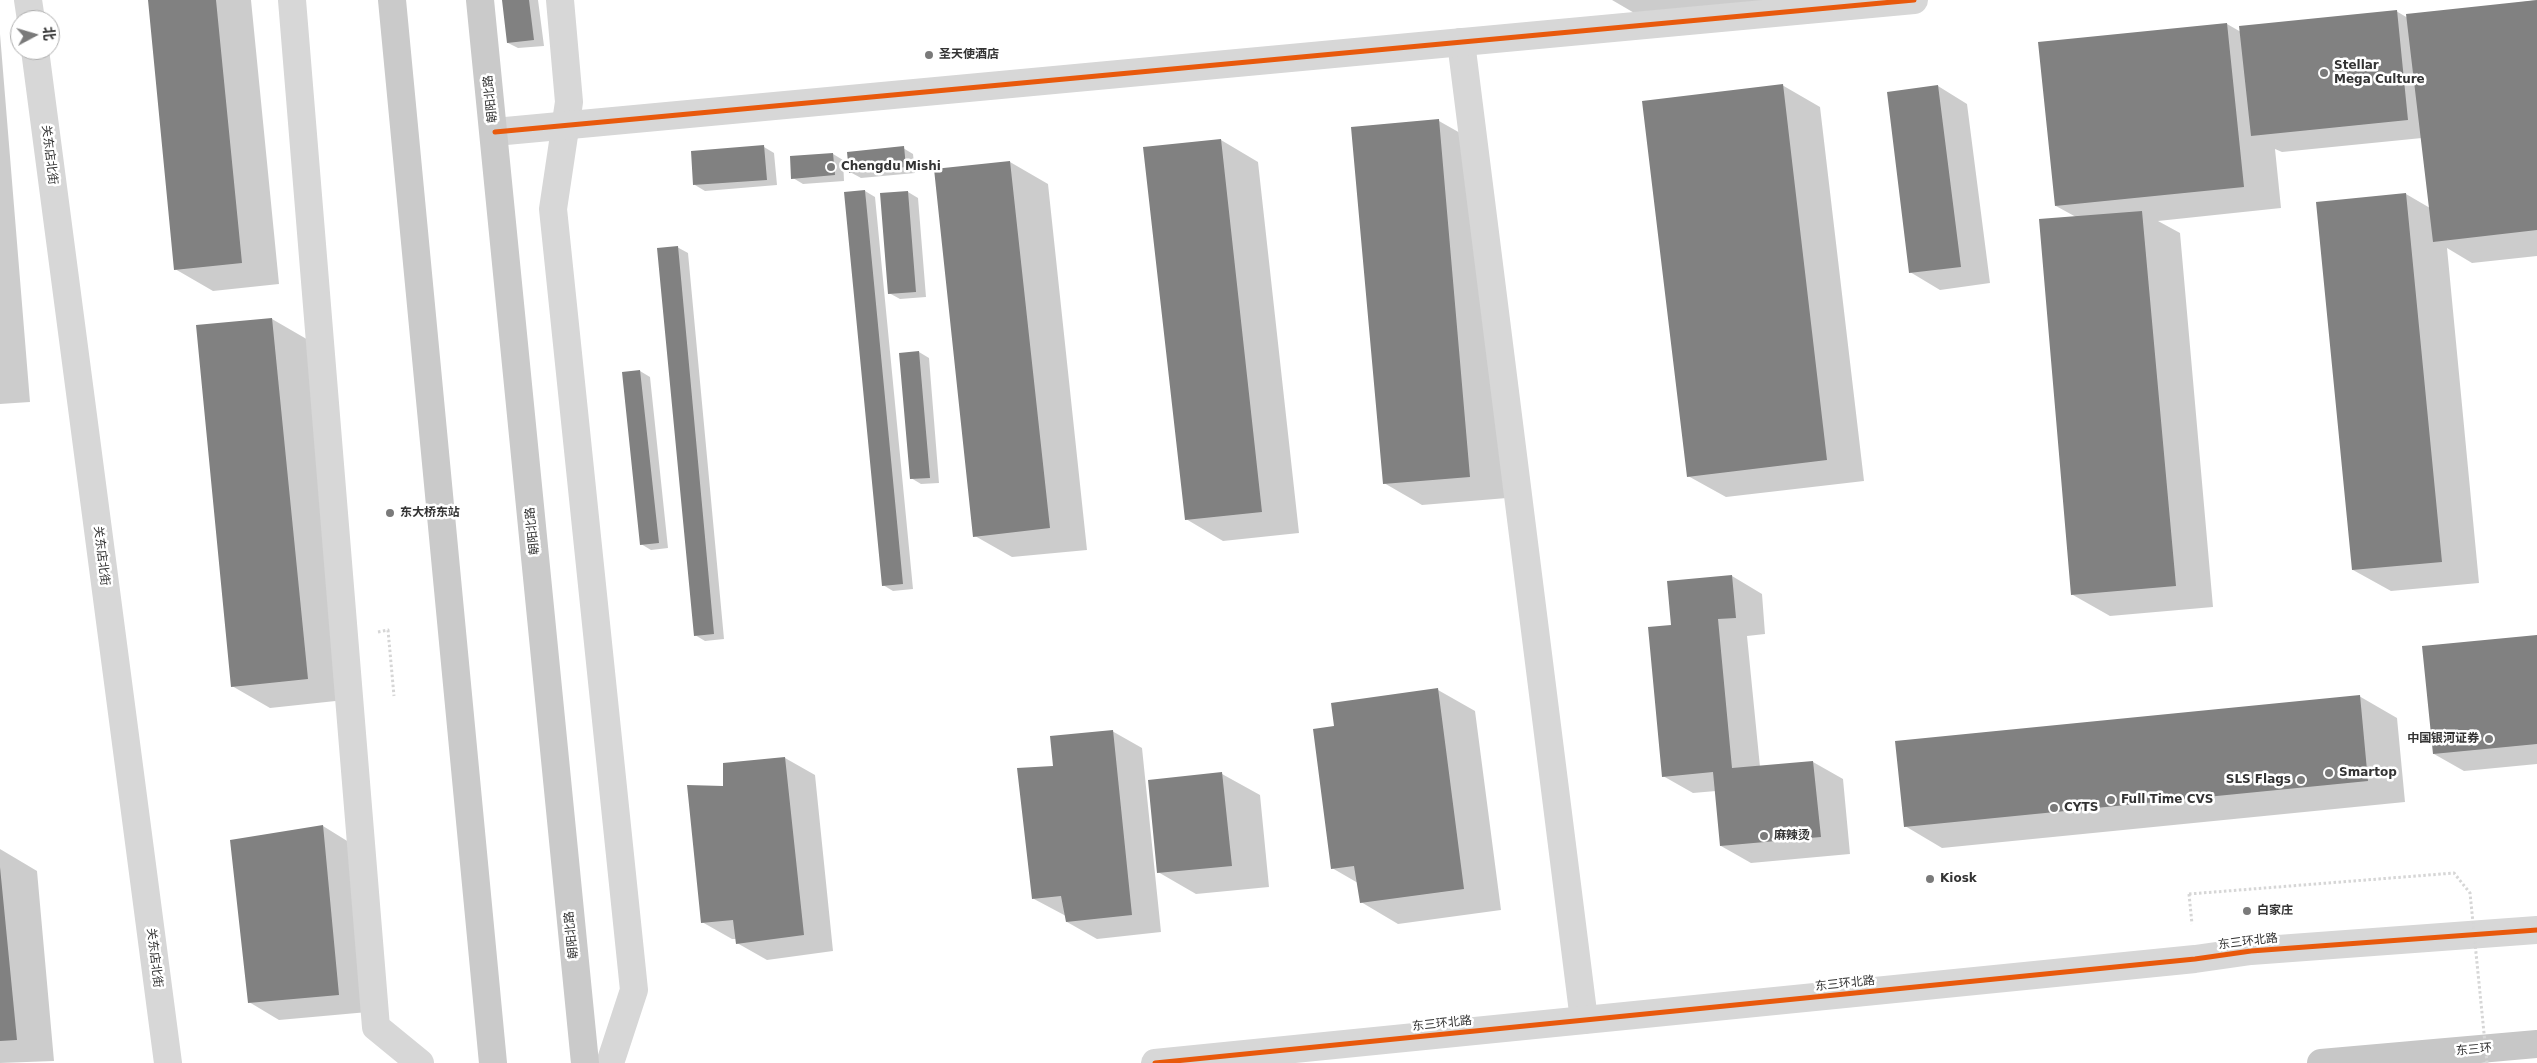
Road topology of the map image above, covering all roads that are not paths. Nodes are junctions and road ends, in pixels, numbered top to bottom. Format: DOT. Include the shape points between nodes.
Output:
graph roads {
  1 [pos="292,0"];
  2 [pos="392,0"];
  3 [pos="480,0"];
  4 [pos="560,0"];
  5 [pos="1914,0"];
  6 [pos="1461,42"];
  7 [pos="36,60"];
  8 [pos="566,126"];
  9 [pos="494,132"];
  10 [pos="2537,930"];
  11 [pos="1584,1020"];
  12 [pos="2537,1044"];
  13 [pos="1218,1060"];
  14 [pos="168,1063"];
  15 [pos="420,1063"];
  16 [pos="493,1063"];
  17 [pos="585,1063"];
  18 [pos="610,1063"];
  19 [pos="1155,1063"];
  20 [pos="2321,1063"];
  1 -- 15 [label="street" via="376,1027"];
  2 -- 16 [label="main road"];
  3 -- 9 [label="main road, 朝阳北路"];
  4 -- 8 [label="street" via="569,102"];
  5 -- 6 [label="street"];
  6 -- 8 [label="street"];
  6 -- 11 [label="street"];
  7 -- 14 [label="street, 关东店北街"];
  8 -- 9 [label="street"];
  8 -- 18 [label="street" via="553,208 634,990"];
  9 -- 17 [label="main road, 朝阳北路"];
  10 -- 11 [label="street, 东三环北路" via="2251,951"];
  11 -- 13 [label="street, 东三环北路"];
  12 -- 20 [label="highway, 东三环"];
  13 -- 19 [label="street, 东三环北路"];
}
